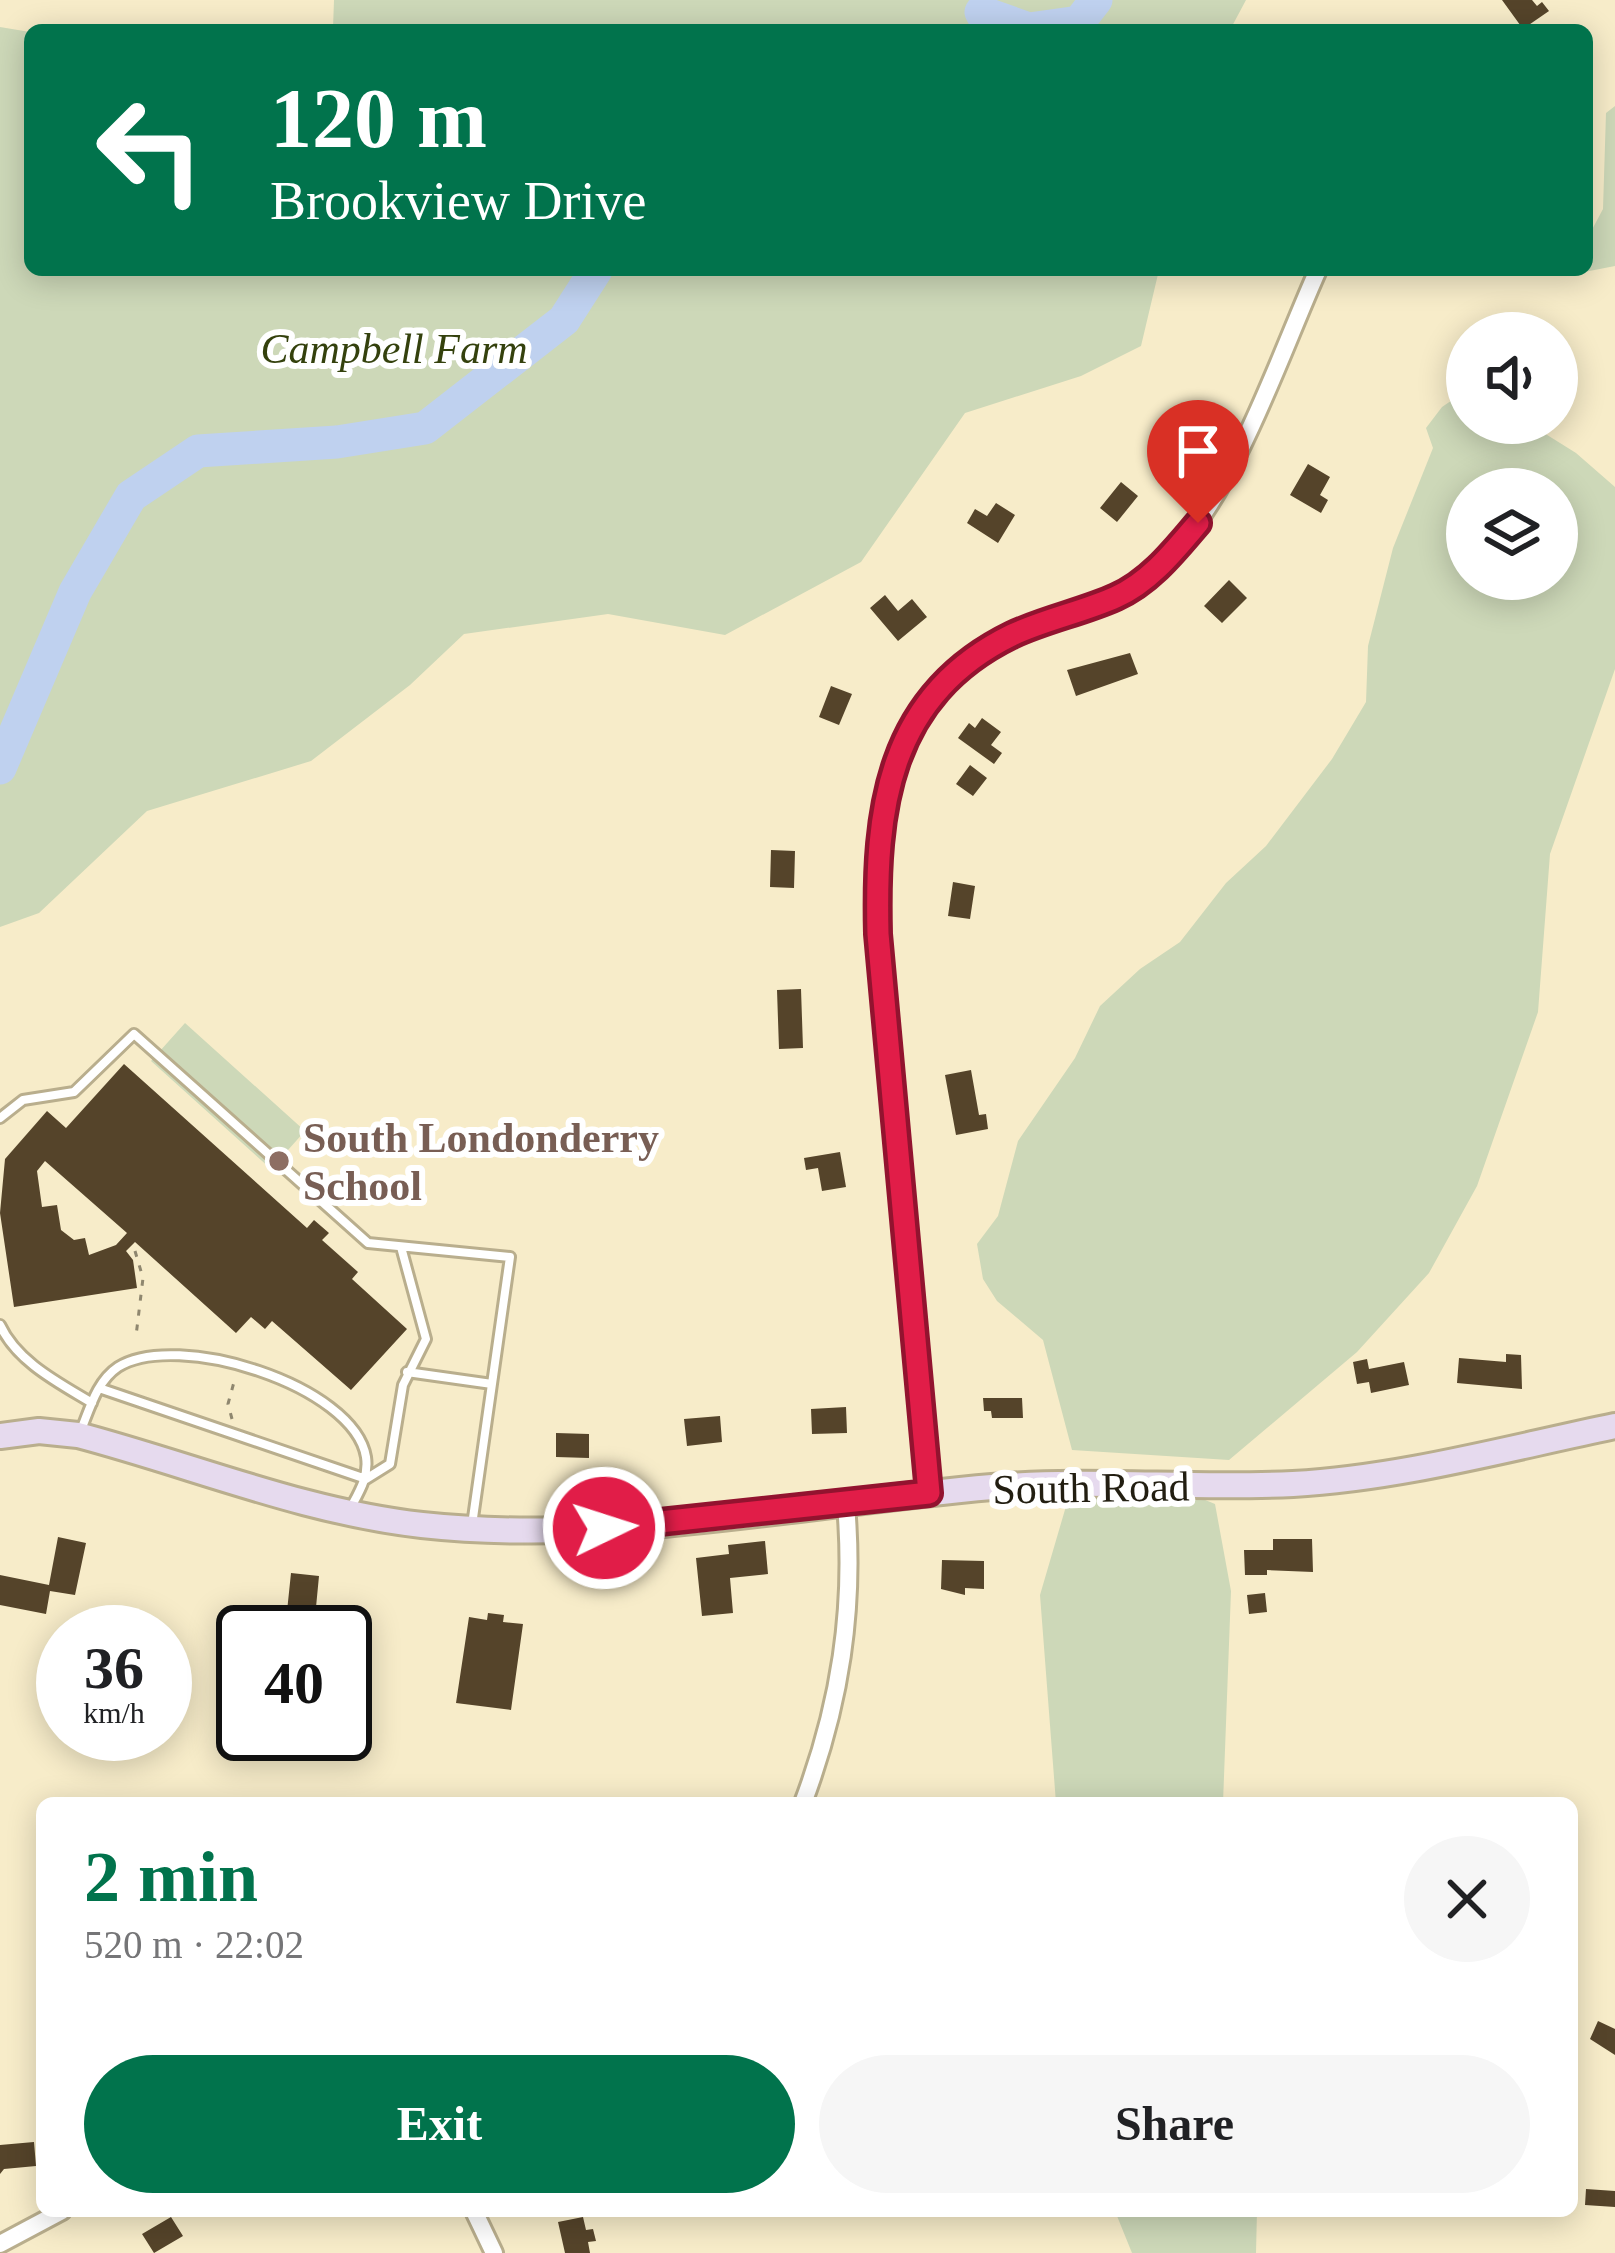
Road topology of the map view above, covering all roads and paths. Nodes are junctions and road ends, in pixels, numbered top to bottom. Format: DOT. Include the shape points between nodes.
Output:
graph roads {
  1 [pos="1315,276"];
  2 [pos="0,1118"];
  3 [pos="401,1247"];
  4 [pos="135,1251"];
  5 [pos="0,1325"];
  6 [pos="136,1336"];
  7 [pos="407,1372"];
  8 [pos="236,1374"];
  9 [pos="492,1384"];
  10 [pos="99,1388"];
  11 [pos="92,1403"];
  12 [pos="1615,1426"];
  13 [pos="78,1435"];
  14 [pos="237,1435"];
  15 [pos="0,1436"];
  16 [pos="366,1479"];
  17 [pos="929,1493"];
  18 [pos="846,1505"];
  19 [pos="349,1510"];
  20 [pos="471,1528"];
  21 [pos="805,1797"];
  22 [pos="51,2217"];
  23 [pos="478,2217"];
  24 [pos="0,2245"];
  25 [pos="494,2253"];
  1 -- 17 [label="street" via="1221,485 1170,556 1118,596 975,657 915,720 889,781 878,934"];
  2 -- 3 [label="lane" via="22,1100 74,1092 134,1034 334,1216 368,1243"];
  3 -- 7 [label="lane" via="426,1339"];
  3 -- 9 [label="lane" via="510,1258"];
  4 -- 6 [label="path" via="143,1278"];
  5 -- 11 [label="lane" via="19,1352"];
  7 -- 9 [label="lane"];
  7 -- 16 [label="lane" via="390,1464"];
  8 -- 14 [label="path" via="228,1404"];
  9 -- 20 [label="lane"];
  10 -- 11 [label="lane"];
  10 -- 14 [label="lane"];
  10 -- 16 [label="lane" via="140,1358 191,1355 241,1365 348,1425 366,1456"];
  11 -- 13 [label="lane"];
  12 -- 17 [label="street, South Road" via="1298,1484 1080,1482"];
  13 -- 15 [label="street, South Road"];
  13 -- 19 [label="street, South Road"];
  14 -- 16 [label="lane"];
  16 -- 19 [label="lane"];
  17 -- 18 [label="street, South Road"];
  18 -- 20 [label="street, South Road" via="527,1533"];
  18 -- 21 [label="street" via="842,1669"];
  19 -- 20 [label="street, South Road"];
  22 -- 24 [label="street"];
  23 -- 25 [label="street"];
}
